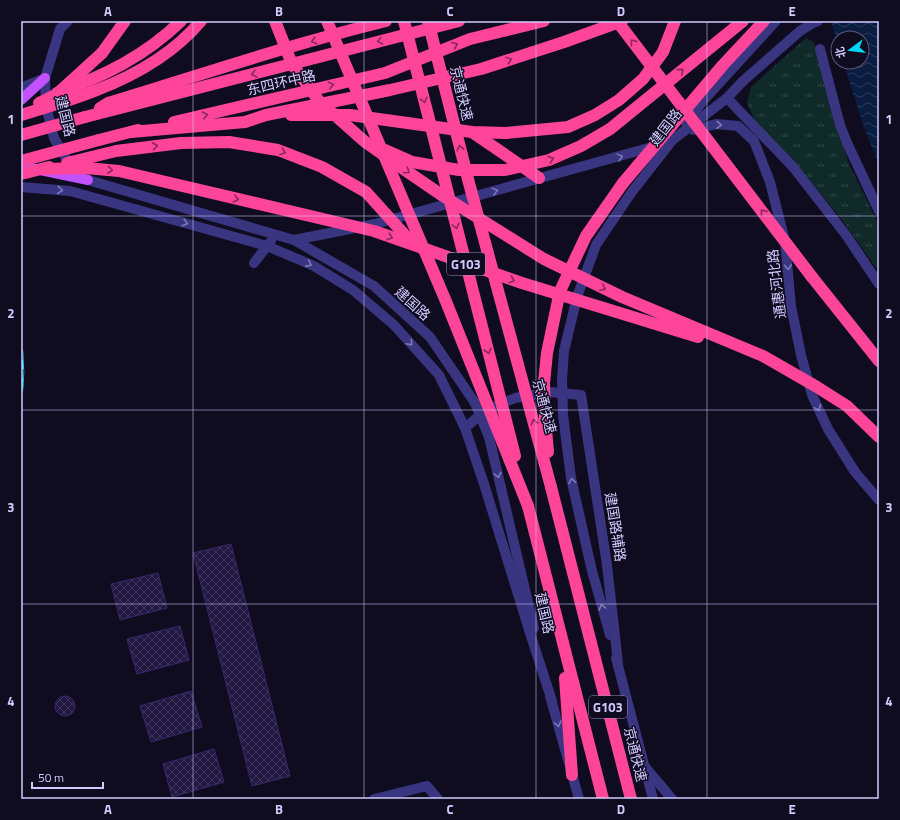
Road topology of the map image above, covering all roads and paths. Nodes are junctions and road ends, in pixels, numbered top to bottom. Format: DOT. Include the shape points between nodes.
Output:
graph roads {
  1 [pos="68,21"];
  2 [pos="125,21"];
  3 [pos="181,21"];
  4 [pos="201,21"];
  5 [pos="275,21"];
  6 [pos="327,21"];
  7 [pos="374,21"];
  8 [pos="386,21"];
  9 [pos="404,21"];
  10 [pos="428,21"];
  11 [pos="458,21"];
  12 [pos="544,21"];
  13 [pos="617,21"];
  14 [pos="622,21"];
  15 [pos="676,21"];
  16 [pos="743,21"];
  17 [pos="764,21"];
  18 [pos="776,21"];
  19 [pos="816,22"];
  20 [pos="352,30"];
  21 [pos="820,49"];
  22 [pos="45,78"];
  23 [pos="21,88"];
  24 [pos="57,94"];
  25 [pos="727,98"];
  26 [pos="21,100"];
  27 [pos="21,113"];
  28 [pos="266,115"];
  29 [pos="85,118"];
  30 [pos="131,132"];
  31 [pos="472,132"];
  32 [pos="21,135"];
  33 [pos="364,141"];
  34 [pos="670,142"];
  35 [pos="21,161"];
  36 [pos="21,166"];
  37 [pos="43,169"];
  38 [pos="21,174"];
  39 [pos="539,178"];
  40 [pos="88,180"];
  41 [pos="21,187"];
  42 [pos="879,211"];
  43 [pos="277,235"];
  44 [pos="294,240"];
  45 [pos="267,246"];
  46 [pos="254,263"];
  47 [pos="879,284"];
  48 [pos="445,299"];
  49 [pos="763,356"];
  50 [pos="879,362"];
  51 [pos="465,428"];
  52 [pos="879,437"];
  53 [pos="551,487"];
  54 [pos="879,500"];
  55 [pos="528,506"];
  56 [pos="563,647"];
  57 [pos="618,663"];
  58 [pos="552,701"];
  59 [pos="644,767"];
  60 [pos="572,775"];
  61 [pos="374,799"];
  62 [pos="438,799"];
  63 [pos="579,799"];
  64 [pos="603,799"];
  65 [pos="632,799"];
  66 [pos="653,799"];
  67 [pos="672,799"];
  1 -- 22 [label="street, 建国路" via="60,29"];
  2 -- 24 [label="highway, bridge" via="102,53"];
  3 -- 24 [label="highway" via="154,45 130,61"];
  4 -- 27 [label="highway, bridge" via="172,50 139,70 97,90"];
  5 -- 33 [label="highway, bridge" via="292,64 319,101"];
  6 -- 48 [label="highway, bridge"];
  7 -- 20 [label="highway"];
  8 -- 20 [label="highway"];
  9 -- 55 [label="highway, G103, one-way, bridge"];
  53 -- 10 [label="highway, 京通快速 / G103, one-way, bridge"];
  11 -- 29 [label="highway, 东四环中路, one-way"];
  30 -- 12 [label="highway, 东四环中路, one-way" via="385,73 470,39"];
  50 -- 13 [label="highway, one-way, bridge"];
  28 -- 14 [label="highway, one-way" via="481,69"];
  15 -- 31 [label="highway" via="663,52 643,79 619,100 595,115 568,127 506,133"];
  33 -- 16 [label="highway, one-way, bridge" via="412,162 459,170 505,170 549,160 610,129"];
  17 -- 53 [label="highway, bridge" via="623,182 586,236 560,290 547,353 544,383"];
  18 -- 34 [label="street, 建国路" via="703,101"];
  19 -- 25 [label="street" via="800,31"];
  20 -- 29 [label="highway, one-way" via="108,103"];
  21 -- 42 [label="street" via="840,125"];
  22 -- 23 [label="street"];
  22 -- 26 [label="main road"];
  22 -- 40 [label="street, 建国路" via="46,106 54,138 65,158"];
  24 -- 27 [label="highway, bridge"];
  25 -- 34 [label="street"];
  25 -- 47 [label="street" via="793,167 846,235"];
  28 -- 30 [label="highway" via="245,122"];
  28 -- 31 [label="highway" via="350,115"];
  29 -- 32 [label="highway, 东四环中路, bridge"];
  30 -- 35 [label="highway, 东四环中路, bridge"];
  31 -- 39 [label="highway"];
  33 -- 49 [label="highway, one-way, bridge" via="442,196 544,259 622,297"];
  39 -- 34 [label="street, one-way"];
  34 -- 54 [label="street, 通惠河北路, one-way" via="693,130 716,124 738,126 754,140 770,182 785,241 792,306 812,395 828,429 855,472"];
  57 -- 34 [label="street, 建国路, one-way, bridge" via="592,571 571,478 563,415 564,351 577,297 596,245"];
  36 -- 40 [label="main road"];
  37 -- 38 [label="highway, bridge"];
  37 -- 48 [label="highway, one-way, bridge" via="116,151 182,143 229,142 278,150 322,167 366,192 412,242"];
  37 -- 49 [label="highway, one-way, bridge" via="86,168 119,171 374,231 522,283"];
  44 -- 39 [label="street, one-way" via="375,224"];
  40 -- 43 [label="street, 建国路"];
  41 -- 45 [label="street, one-way" via="70,191"];
  43 -- 44 [label="street, 建国路"];
  43 -- 45 [label="street"];
  44 -- 58 [label="street, 建国路, one-way, bridge" via="374,286 430,337 475,403 489,437"];
  45 -- 46 [label="street"];
  45 -- 51 [label="street, one-way" via="314,266 353,290 394,325 439,375"];
  48 -- 55 [label="highway, bridge"];
  49 -- 52 [label="highway, bridge" via="847,406"];
  51 -- 57 [label="street, 建国路辅路" via="486,410 515,398 550,392 581,395 608,566"];
  51 -- 58 [label="street"];
  53 -- 65 [label="highway, 京通快速 / G103"];
  55 -- 56 [label="highway, G103"];
  56 -- 60 [label="highway"];
  56 -- 64 [label="highway, G103"];
  57 -- 59 [label="street, 建国路"];
  58 -- 60 [label="street, 建国路, one-way"];
  59 -- 66 [label="street, 建国路"];
  59 -- 67 [label="street"];
  60 -- 63 [label="street, 建国路"];
  61 -- 62 [label="street" via="428,786"];
}
